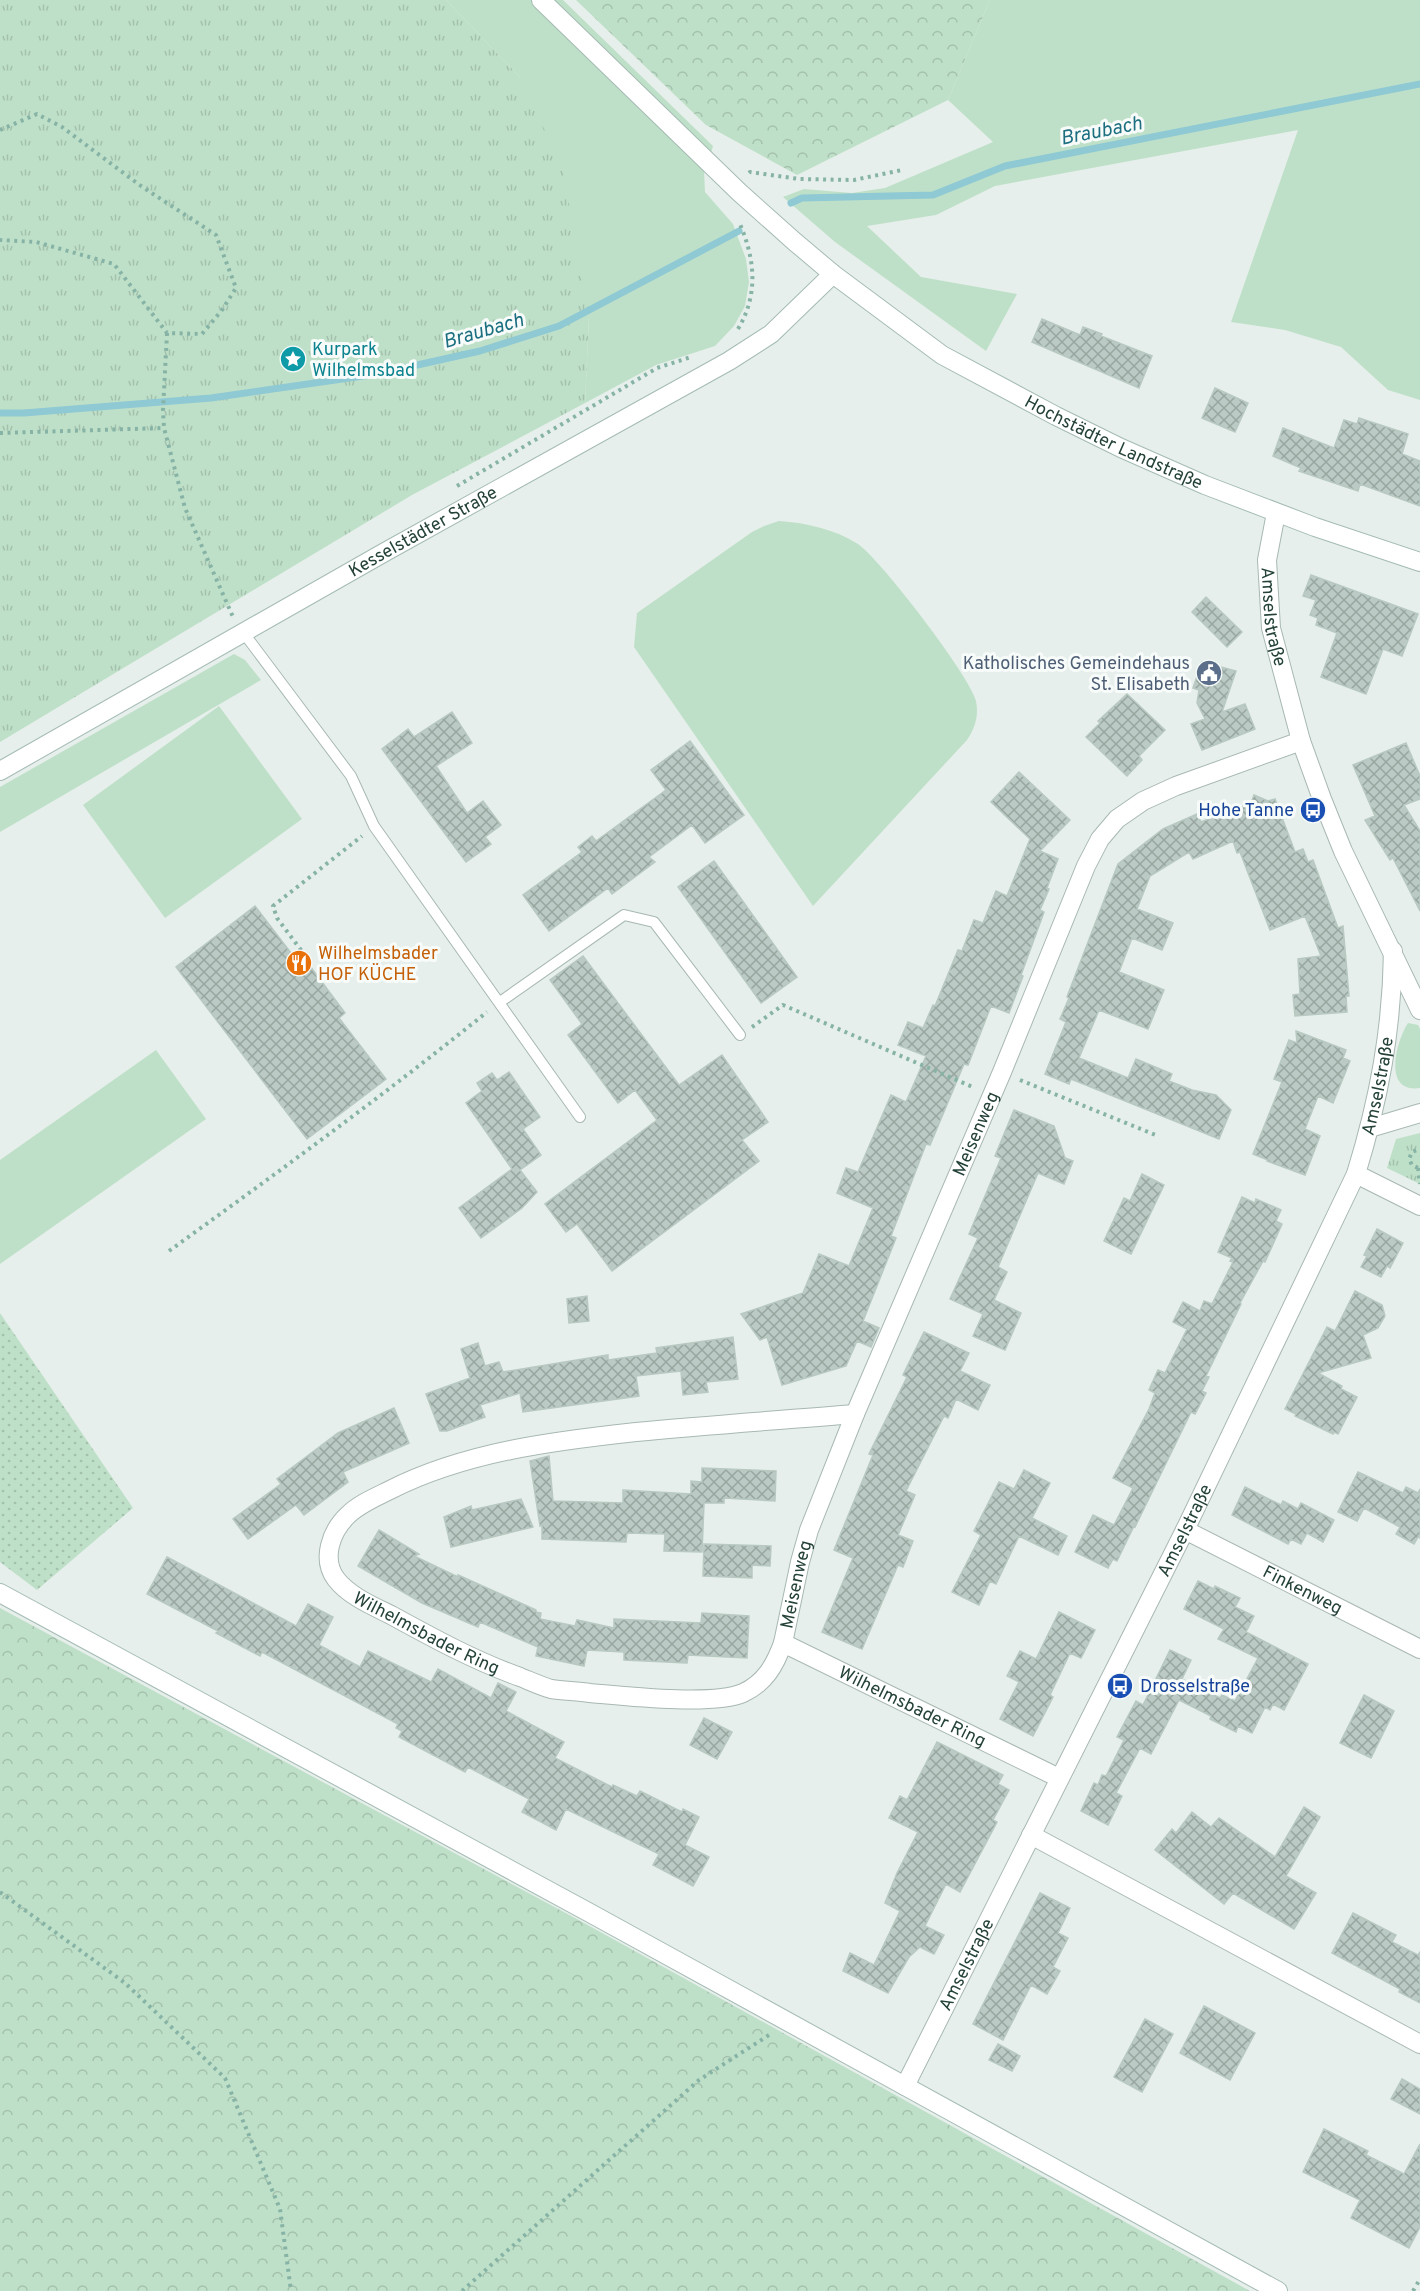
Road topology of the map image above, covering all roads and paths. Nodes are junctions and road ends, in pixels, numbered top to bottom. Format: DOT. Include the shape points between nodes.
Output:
graph roads {
  1 [pos="541,0"];
  2 [pos="0,130"];
  3 [pos="902,170"];
  4 [pos="739,192"];
  5 [pos="732,214"];
  6 [pos="0,240"];
  7 [pos="833,274"];
  8 [pos="167,333"];
  9 [pos="731,335"];
  10 [pos="697,355"];
  11 [pos="164,428"];
  12 [pos="0,433"];
  13 [pos="450,489"];
  14 [pos="1276,513"];
  15 [pos="1420,562"];
  16 [pos="238,625"];
  17 [pos="1301,741"];
  18 [pos="0,771"];
  19 [pos="374,826"];
  20 [pos="1393,951"];
  21 [pos="299,963"];
  22 [pos="500,1002"];
  23 [pos="1420,1010"];
  24 [pos="740,1035"];
  25 [pos="1002,1072"];
  26 [pos="993,1095"];
  27 [pos="1420,1113"];
  28 [pos="580,1117"];
  29 [pos="1370,1128"];
  30 [pos="1158,1136"];
  31 [pos="1420,1149"];
  32 [pos="1419,1167"];
  33 [pos="1356,1174"];
  34 [pos="1420,1185"];
  35 [pos="1420,1206"];
  36 [pos="169,1251"];
  37 [pos="855,1414"];
  38 [pos="1185,1530"];
  39 [pos="0,1593"];
  40 [pos="783,1643"];
  41 [pos="1420,1649"];
  42 [pos="1059,1779"];
  43 [pos="1031,1835"];
  44 [pos="0,1892"];
  45 [pos="791,2024"];
  46 [pos="1420,2044"];
  47 [pos="905,2086"];
  48 [pos="1420,2279"];
  49 [pos="291,2291"];
  50 [pos="462,2291"];
  51 [pos="1278,2291"];
  52 [pos="1413,2291"];
  1 -- 4 [label="street, Hochstädter Landstraße"];
  2 -- 8 [label="path" via="37,114 62,127 216,236 236,288 202,334"];
  3 -- 4 [label="path" via="854,180 799,179 750,171"];
  4 -- 7 [label="street, Hochstädter Landstraße"];
  5 -- 9 [label="path" via="745,236 753,282 750,305 739,328"];
  6 -- 8 [label="path" via="36,242 114,264"];
  7 -- 14 [label="street, Hochstädter Landstraße" via="942,355 976,374 1121,448"];
  7 -- 16 [label="street, Kesselstädter Straße" via="771,334 737,356"];
  8 -- 11 [label="path"];
  10 -- 13 [label="path" via="657,368"];
  11 -- 12 [label="path"];
  11 -- 16 [label="path" via="185,508"];
  14 -- 15 [label="street, Hochstädter Landstraße"];
  14 -- 17 [label="street, Amselstraße" via="1267,560 1271,628"];
  16 -- 18 [label="street, Kesselstädter Straße"];
  16 -- 19 [label="lane" via="351,776"];
  17 -- 20 [label="street, Amselstraße" via="1343,851"];
  17 -- 25 [label="street, Meisenweg" via="1176,786 1143,801 1117,819 1100,839 1086,866"];
  19 -- 21 [label="path" via="273,906 277,918 304,954"];
  19 -- 22 [label="lane"];
  20 -- 23 [label="street, Amselstraße"];
  20 -- 29 [label="street, Amselstraße" via="1390,1030"];
  22 -- 24 [label="lane" via="624,915 654,922"];
  22 -- 28 [label="lane"];
  22 -- 36 [label="path" via="407,1076"];
  24 -- 26 [label="path" via="783,1005"];
  25 -- 26 [label="street, Meisenweg"];
  25 -- 30 [label="path"];
  26 -- 37 [label="street, Meisenweg"];
  27 -- 29 [label="street"];
  29 -- 33 [label="street, Amselstraße"];
  31 -- 32 [label="path" via="1412,1152 1409,1159"];
  32 -- 34 [label="path"];
  33 -- 35 [label="street"];
  33 -- 38 [label="street, Amselstraße"];
  37 -- 40 [label="street, Meisenweg" via="809,1530"];
  37 -- 40 [label="street, Wilhelmsbader Ring" via="599,1436 496,1453 455,1464 374,1498 349,1513 328,1549 336,1579 356,1596 500,1670 551,1689 635,1697 716,1698 742,1694 766,1677 776,1664"];
  38 -- 41 [label="street, Finkenweg"];
  38 -- 42 [label="street, Amselstraße"];
  39 -- 45 [label="street"];
  40 -- 42 [label="street, Wilhelmsbader Ring"];
  42 -- 43 [label="street, Amselstraße"];
  43 -- 46 [label="street"];
  43 -- 47 [label="street, Amselstraße"];
  44 -- 49 [label="path" via="125,1983 225,2078 280,2209"];
  45 -- 47 [label="street"];
  45 -- 50 [label="path" via="699,2080"];
  47 -- 51 [label="street"];
  48 -- 52 [label="path"];
}
